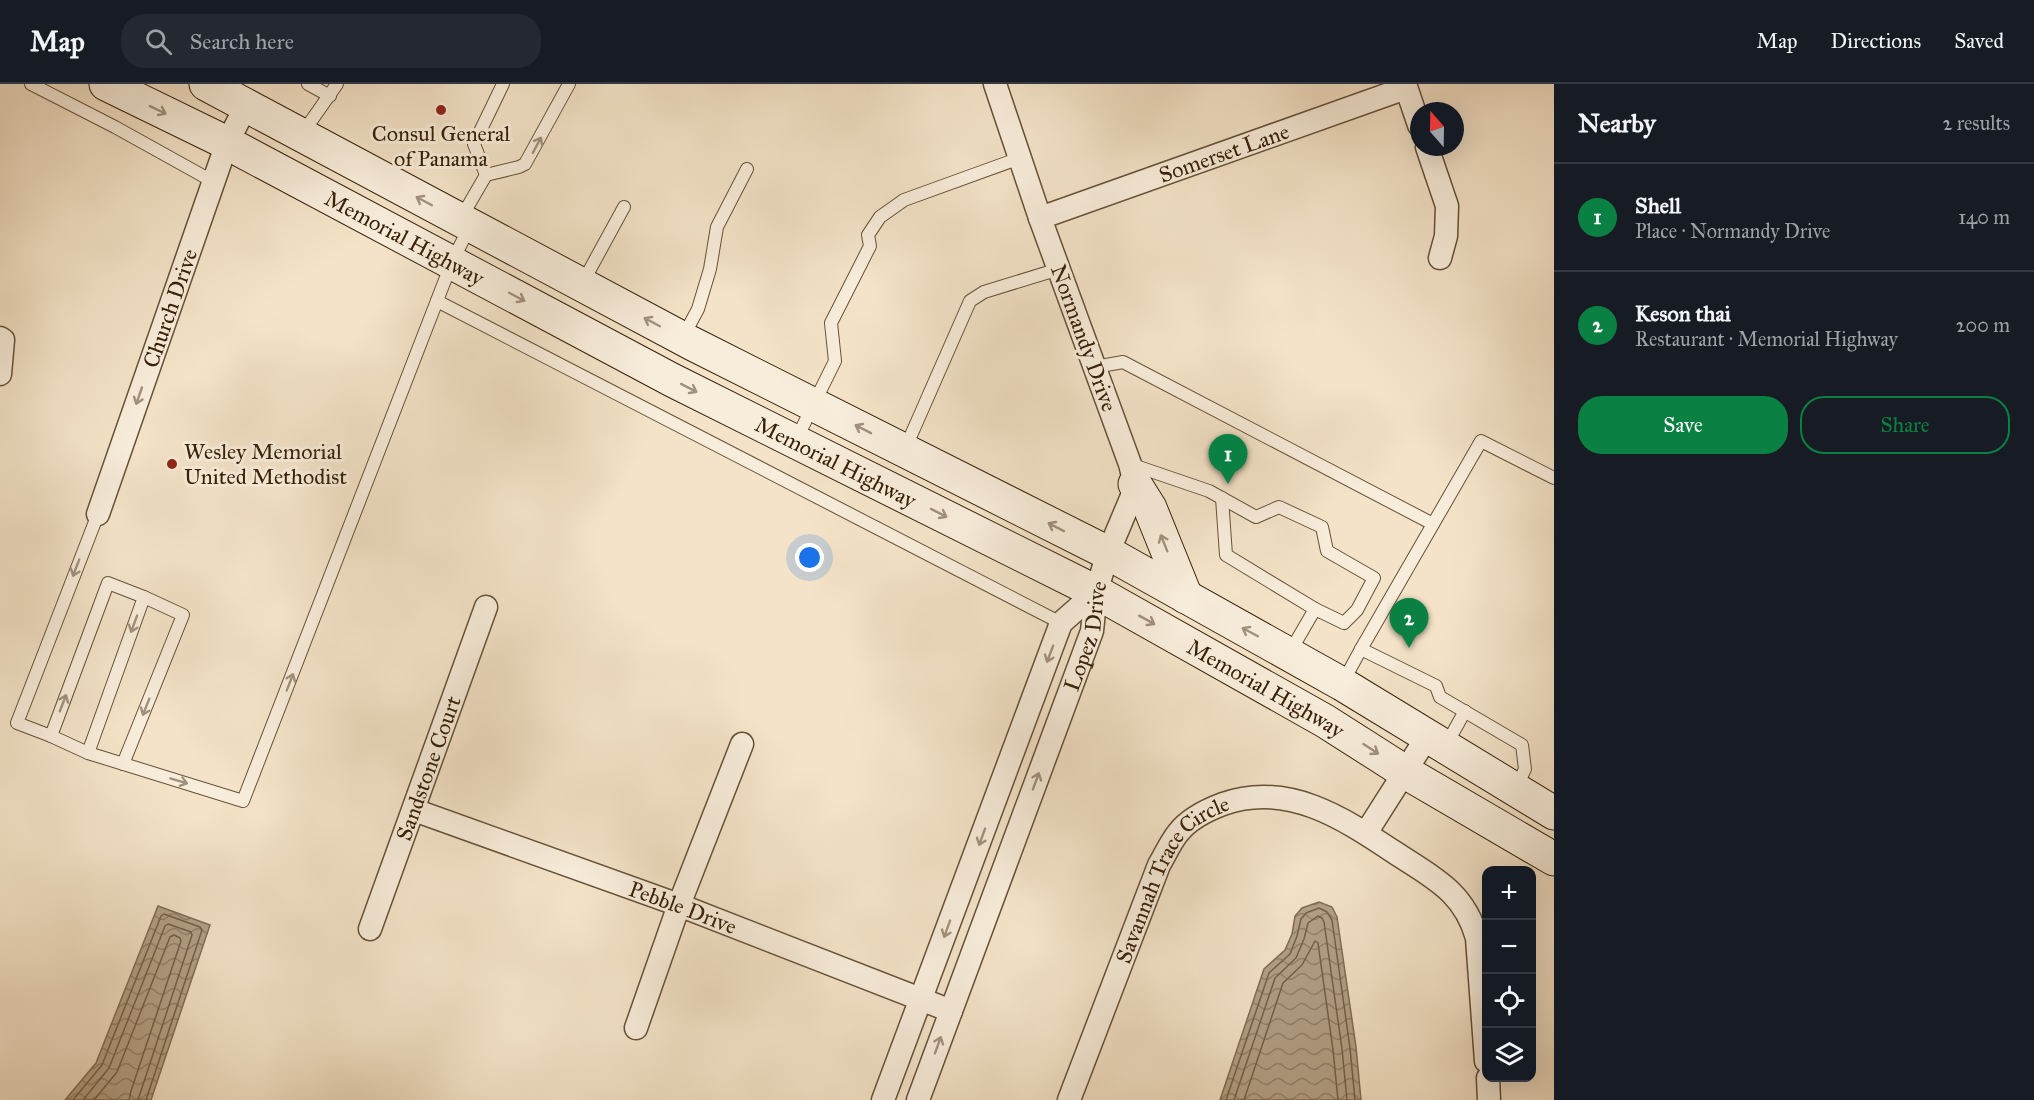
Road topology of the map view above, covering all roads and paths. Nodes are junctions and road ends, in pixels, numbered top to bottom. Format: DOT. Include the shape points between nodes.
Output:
graph roads {
  1 [pos="32,84"];
  2 [pos="106,84"];
  3 [pos="206,84"];
  4 [pos="308,84"];
  5 [pos="337,84"];
  6 [pos="503,84"];
  7 [pos="569,84"];
  8 [pos="994,84"];
  9 [pos="1406,86"];
  10 [pos="330,96"];
  11 [pos="1411,102"];
  12 [pos="246,106"];
  13 [pos="301,135"];
  14 [pos="227,143"];
  15 [pos="1429,156"];
  16 [pos="1020,159"];
  17 [pos="747,169"];
  18 [pos="486,175"];
  19 [pos="214,182"];
  20 [pos="624,207"];
  21 [pos="1040,218"];
  22 [pos="466,223"];
  23 [pos="1440,258"];
  24 [pos="452,262"];
  25 [pos="1059,269"];
  26 [pos="582,285"];
  27 [pos="437,301"];
  28 [pos="0,338"];
  29 [pos="683,338"];
  30 [pos="1095,367"];
  31 [pos="0,374"];
  32 [pos="814,405"];
  33 [pos="795,441"];
  34 [pos="904,450"];
  35 [pos="1133,474"];
  36 [pos="1554,478"];
  37 [pos="1222,498"];
  38 [pos="98,514"];
  39 [pos="1433,524"];
  40 [pos="1108,553"];
  41 [pos="1096,592"];
  42 [pos="144,597"];
  43 [pos="1186,597"];
  44 [pos="486,607"];
  45 [pos="1315,609"];
  46 [pos="1061,623"];
  47 [pos="1361,649"];
  48 [pos="1289,653"];
  49 [pos="1342,684"];
  50 [pos="1465,711"];
  51 [pos="51,736"];
  52 [pos="1436,742"];
  53 [pos="742,744"];
  54 [pos="88,753"];
  55 [pos="123,764"];
  56 [pos="1405,772"];
  57 [pos="1515,790"];
  58 [pos="414,810"];
  59 [pos="1554,813"];
  60 [pos="1366,833"];
  61 [pos="1554,859"];
  62 [pos="679,905"];
  63 [pos="370,929"];
  64 [pos="921,1000"];
  65 [pos="951,1011"];
  66 [pos="636,1028"];
  67 [pos="1484,1028"];
  68 [pos="1488,1082"];
  69 [pos="883,1100"];
  70 [pos="918,1100"];
  71 [pos="1069,1100"];
  72 [pos="1489,1100"];
  1 -- 19 [label="lane"];
  2 -- 14 [label="main road, Memorial Highway, one-way"];
  3 -- 12 [label="main road, Memorial Highway"];
  4 -- 10 [label="lane"];
  5 -- 10 [label="lane"];
  6 -- 18 [label="lane" via="474,144"];
  18 -- 7 [label="lane, one-way" via="525,164"];
  8 -- 16 [label="street, Normandy Drive"];
  9 -- 11 [label="street"];
  9 -- 21 [label="street, Somerset Lane"];
  10 -- 13 [label="lane"];
  12 -- 13 [label="main road, Memorial Highway"];
  12 -- 14 [label="street, Church Drive"];
  22 -- 13 [label="main road, Memorial Highway, one-way"];
  14 -- 19 [label="street, Church Drive"];
  14 -- 24 [label="main road, Memorial Highway"];
  15 -- 23 [label="street" via="1447,207"];
  16 -- 21 [label="street, Normandy Drive"];
  16 -- 32 [label="lane" via="904,200 880,216 868,235 870,246 831,323 835,361"];
  17 -- 29 [label="lane" via="717,227 698,309"];
  18 -- 22 [label="lane"];
  19 -- 38 [label="street, Church Drive, one-way"];
  20 -- 26 [label="lane"];
  21 -- 25 [label="street, Normandy Drive"];
  22 -- 24 [label="lane"];
  22 -- 26 [label="main road, Memorial Highway"];
  24 -- 27 [label="lane"];
  24 -- 33 [label="main road, Memorial Highway, one-way"];
  25 -- 30 [label="street, Normandy Drive"];
  25 -- 34 [label="lane" via="984,292 970,301"];
  29 -- 26 [label="main road, Memorial Highway, one-way"];
  27 -- 46 [label="lane"];
  55 -- 27 [label="lane, one-way" via="243,801"];
  28 -- 31 [label="street"];
  29 -- 32 [label="main road, Memorial Highway"];
  30 -- 35 [label="street, Normandy Drive"];
  30 -- 39 [label="lane" via="1123,362"];
  32 -- 33 [label="lane"];
  34 -- 32 [label="main road, Memorial Highway, one-way"];
  33 -- 41 [label="main road, Memorial Highway, one-way"];
  40 -- 34 [label="main road, Memorial Highway, one-way"];
  35 -- 37 [label="lane" via="1209,491"];
  35 -- 40 [label="street" via="1128,509"];
  43 -- 35 [label="main road, one-way"];
  36 -- 39 [label="lane" via="1481,441"];
  37 -- 45 [label="lane" via="1226,555"];
  37 -- 45 [label="lane" via="1256,517 1279,507 1322,527 1327,551 1374,578 1357,610 1344,623"];
  38 -- 51 [label="lane, one-way" via="17,723"];
  39 -- 47 [label="lane"];
  40 -- 41 [label="street"];
  40 -- 43 [label="main road, Memorial Highway"];
  41 -- 46 [label="street, Lopez Drive"];
  41 -- 56 [label="main road, Memorial Highway, one-way" via="1325,721"];
  65 -- 41 [label="street, Lopez Drive, one-way" via="1092,631"];
  51 -- 42 [label="lane, one-way" via="108,583"];
  42 -- 54 [label="lane, one-way"];
  42 -- 55 [label="lane, one-way" via="183,615"];
  48 -- 43 [label="main road, Memorial Highway, one-way"];
  44 -- 58 [label="street, Sandstone Court"];
  45 -- 48 [label="lane"];
  46 -- 64 [label="street, Lopez Drive, one-way"];
  47 -- 49 [label="lane"];
  47 -- 50 [label="lane" via="1436,686 1440,697"];
  48 -- 49 [label="main road, Memorial Highway"];
  49 -- 52 [label="main road, Memorial Highway"];
  50 -- 52 [label="lane"];
  50 -- 57 [label="lane" via="1522,745 1525,769"];
  51 -- 54 [label="lane"];
  52 -- 56 [label="street"];
  52 -- 57 [label="main road, Memorial Highway"];
  53 -- 62 [label="street"];
  54 -- 55 [label="lane"];
  56 -- 60 [label="street"];
  56 -- 61 [label="main road, Memorial Highway"];
  57 -- 59 [label="main road, Memorial Highway"];
  58 -- 62 [label="street, Pebble Drive"];
  58 -- 63 [label="street, Sandstone Court"];
  60 -- 67 [label="street, Savannah Trace Circle" via="1449,889 1471,919 1479,947"];
  60 -- 71 [label="street, Savannah Trace Circle" via="1312,804 1278,796 1227,802 1206,810 1178,832 1159,865"];
  62 -- 64 [label="street, Pebble Drive"];
  62 -- 66 [label="street"];
  64 -- 65 [label="street, Pebble Drive"];
  64 -- 69 [label="street, Lopez Drive"];
  70 -- 65 [label="street, Lopez Drive, one-way"];
  68 -- 72 [label="street"];
}
